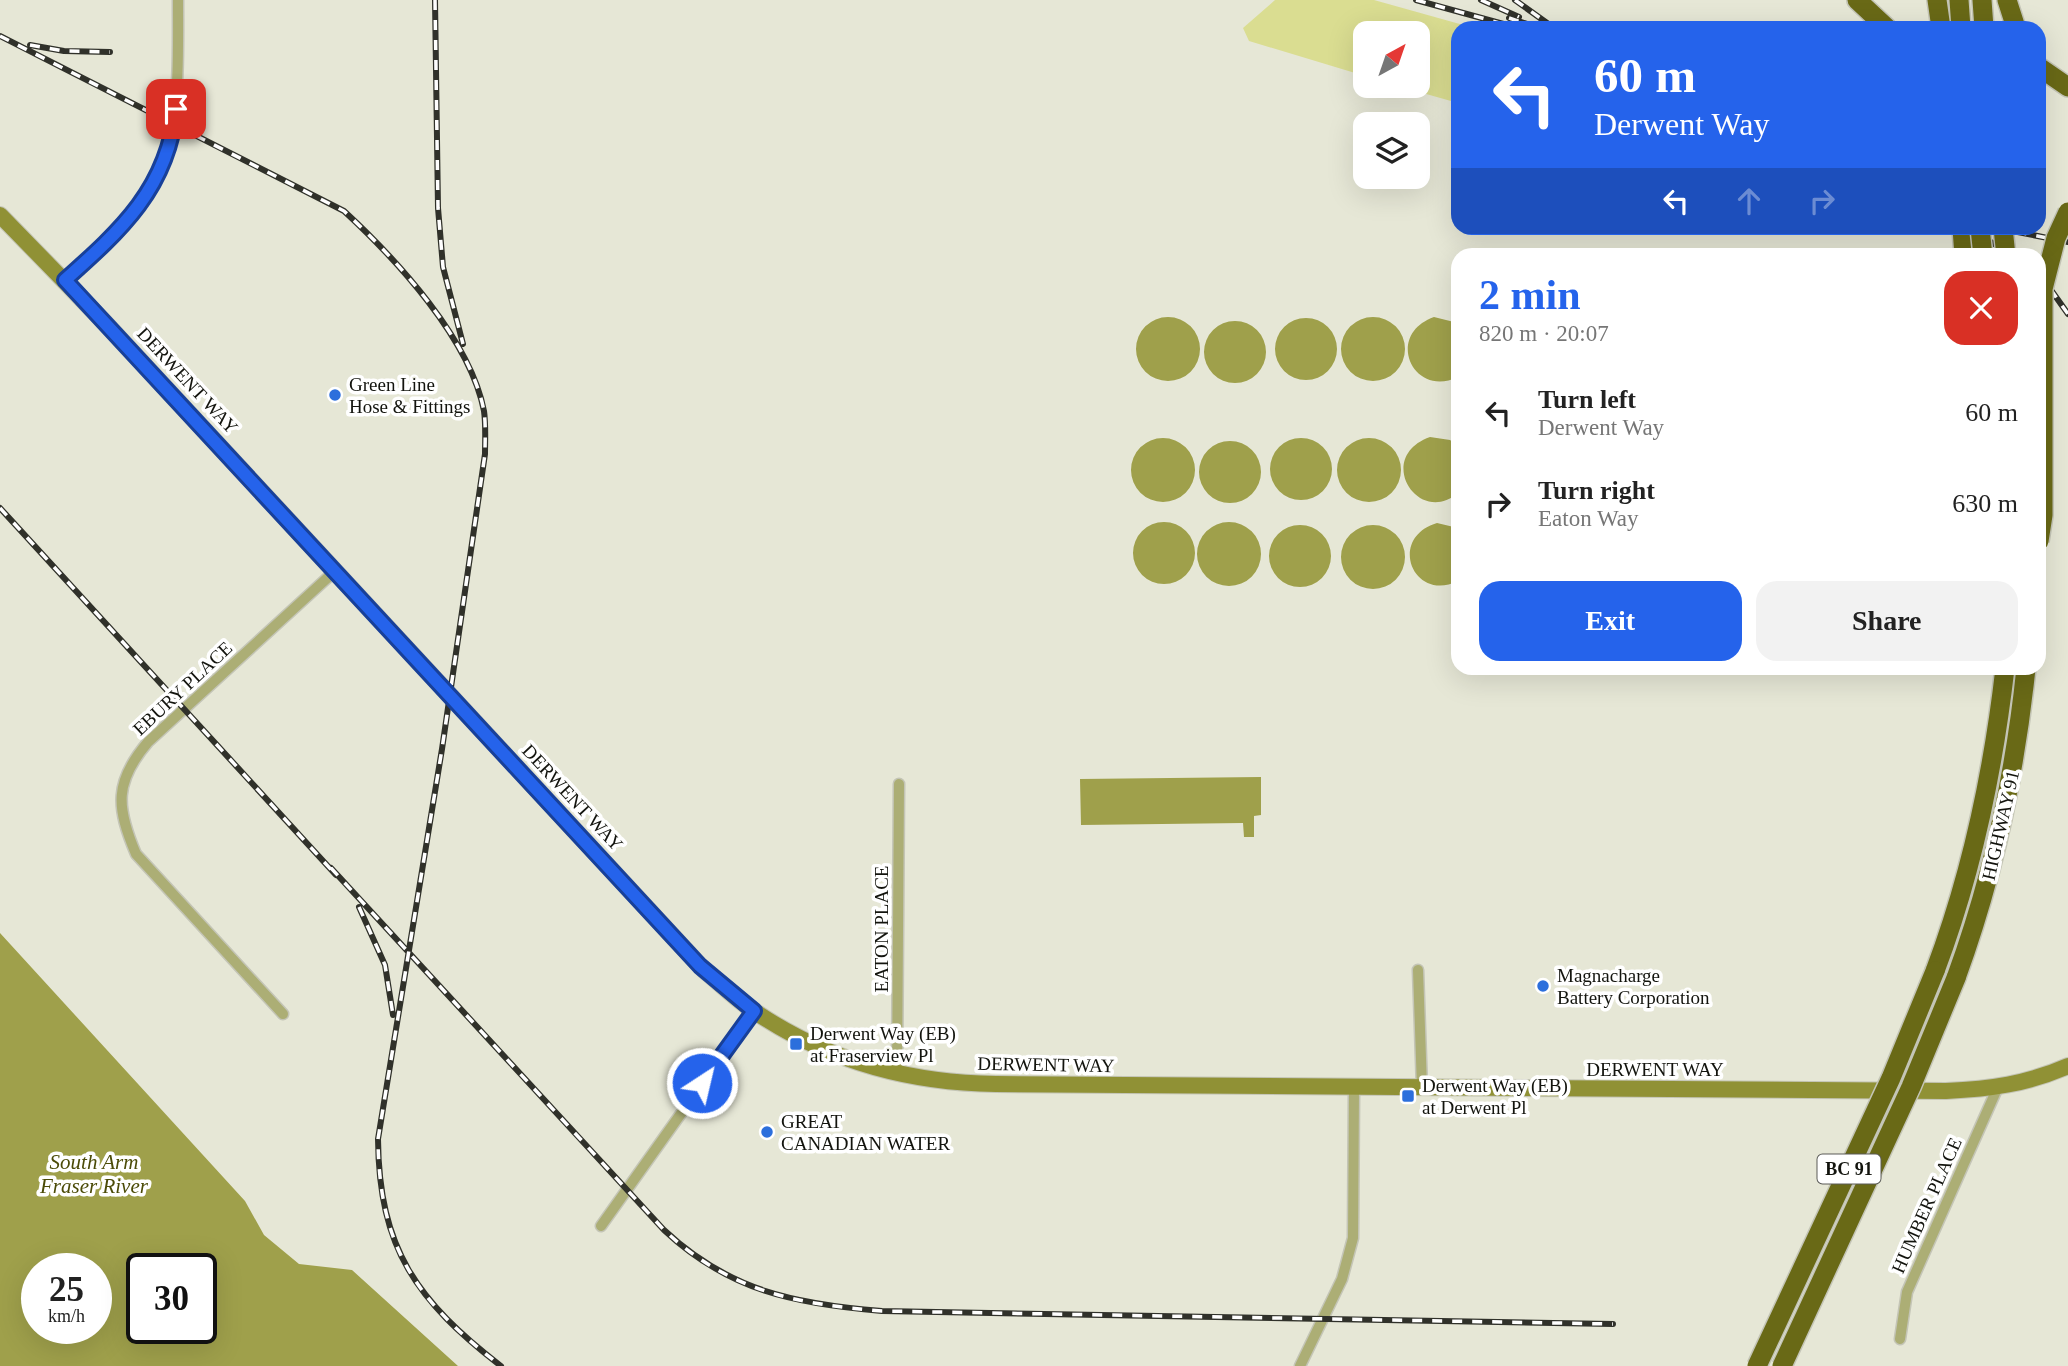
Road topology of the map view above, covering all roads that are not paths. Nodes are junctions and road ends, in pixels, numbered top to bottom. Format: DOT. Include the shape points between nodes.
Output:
graph roads {
  1 [pos="178,0"];
  2 [pos="1845,0"];
  3 [pos="1857,0"];
  4 [pos="1937,0"];
  5 [pos="1959,0"];
  6 [pos="1982,0"];
  7 [pos="2007,0"];
  8 [pos="1878,21"];
  9 [pos="1880,21"];
  10 [pos="1940,21"];
  11 [pos="1960,21"];
  12 [pos="1984,21"];
  13 [pos="2014,21"];
  14 [pos="2046,72"];
  15 [pos="2068,87"];
  16 [pos="2068,212"];
  17 [pos="0,215"];
  18 [pos="2046,276"];
  19 [pos="65,280"];
  20 [pos="336,570"];
  21 [pos="2004,675"];
  22 [pos="2025,675"];
  23 [pos="899,784"];
  24 [pos="1418,970"];
  25 [pos="754,1011"];
  26 [pos="283,1014"];
  27 [pos="2068,1066"];
  28 [pos="897,1075"];
  29 [pos="1354,1088"];
  30 [pos="1422,1088"];
  31 [pos="1997,1089"];
  32 [pos="601,1226"];
  33 [pos="1900,1339"];
  34 [pos="1300,1366"];
  35 [pos="1758,1366"];
  36 [pos="1782,1366"];
  1 -- 19 [label="street" via="177,104 159,175 118,233"];
  2 -- 8 [label="highway"];
  3 -- 9 [label="highway"];
  4 -- 10 [label="highway"];
  5 -- 11 [label="highway"];
  6 -- 12 [label="highway"];
  7 -- 13 [label="highway"];
  14 -- 15 [label="highway"];
  16 -- 18 [label="highway, bridge"];
  17 -- 19 [label="street, DERWENT WAY"];
  19 -- 20 [label="street, DERWENT WAY"];
  20 -- 25 [label="street, DERWENT WAY" via="700,966"];
  20 -- 26 [label="street, EBURY PLACE" via="148,742 130,764 120,791 122,822 136,853"];
  21 -- 35 [label="highway, HIGHWAY 91 / BC 91, bridge" via="1980,825 1936,971"];
  22 -- 36 [label="highway, HIGHWAY 91 / BC 91, bridge" via="2001,830 1956,978 1911,1087"];
  23 -- 28 [label="street, EATON PLACE"];
  24 -- 30 [label="street"];
  25 -- 28 [label="street, DERWENT WAY" via="829,1053"];
  25 -- 32 [label="street"];
  27 -- 31 [label="street, DERWENT WAY"];
  28 -- 29 [label="street, DERWENT WAY" via="959,1084"];
  29 -- 30 [label="street, DERWENT WAY"];
  29 -- 34 [label="street" via="1353,1238 1342,1279"];
  30 -- 31 [label="street, DERWENT WAY"];
  31 -- 33 [label="street, HUMBER PLACE" via="1907,1292"];
}
